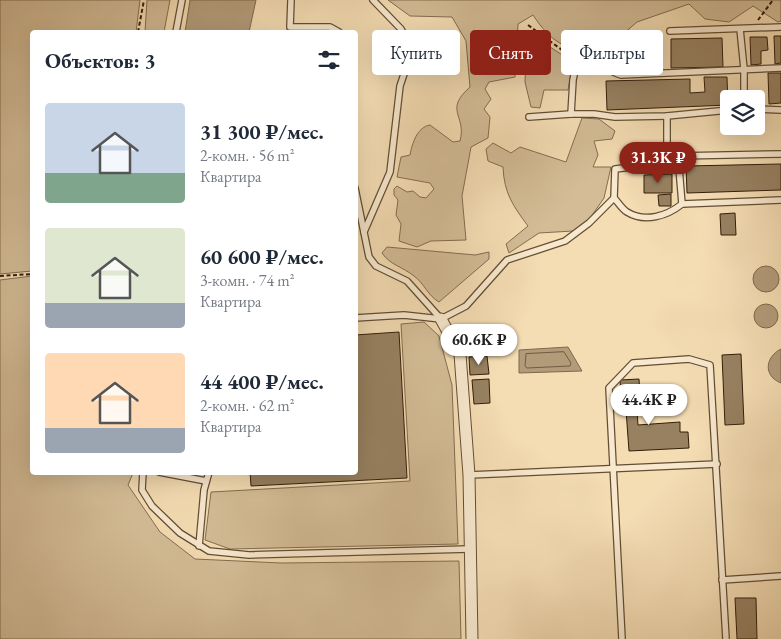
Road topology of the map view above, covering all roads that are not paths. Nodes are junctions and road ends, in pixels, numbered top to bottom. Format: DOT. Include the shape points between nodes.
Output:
graph roads {
  1 [pos="182,0"];
  2 [pos="291,0"];
  3 [pos="373,0"];
  4 [pos="781,27"];
  5 [pos="740,29"];
  6 [pos="176,30"];
  7 [pos="335,30"];
  8 [pos="670,31"];
  9 [pos="781,68"];
  10 [pos="744,69"];
  11 [pos="744,90"];
  12 [pos="765,109"];
  13 [pos="781,110"];
  14 [pos="720,111"];
  15 [pos="571,114"];
  16 [pos="666,116"];
  17 [pos="530,117"];
  18 [pos="666,146"];
  19 [pos="781,154"];
  20 [pos="678,156"];
  21 [pos="614,198"];
  22 [pos="781,200"];
  23 [pos="358,203"];
  24 [pos="682,204"];
  25 [pos="364,232"];
  26 [pos="358,318"];
  27 [pos="441,319"];
  28 [pos="484,344"];
  29 [pos="456,346"];
  30 [pos="717,464"];
  31 [pos="613,468"];
  32 [pos="143,475"];
  33 [pos="175,475"];
  34 [pos="208,475"];
  35 [pos="469,475"];
  36 [pos="206,481"];
  37 [pos="198,546"];
  38 [pos="469,549"];
  39 [pos="781,576"];
  40 [pos="722,580"];
  41 [pos="472,639"];
  42 [pos="622,639"];
  43 [pos="726,639"];
  1 -- 6 [label="lane"];
  2 -- 7 [label="lane" via="290,27 330,27"];
  3 -- 25 [label="lane" via="401,29 410,47 400,86 390,172"];
  4 -- 5 [label="lane"];
  5 -- 8 [label="lane"];
  5 -- 10 [label="lane"];
  9 -- 10 [label="lane"];
  10 -- 11 [label="lane"];
  10 -- 15 [label="lane" via="621,76 597,63 587,62 576,66"];
  12 -- 13 [label="lane"];
  14 -- 16 [label="lane"];
  15 -- 16 [label="lane"];
  15 -- 17 [label="lane"];
  16 -- 18 [label="lane"];
  18 -- 20 [label="lane"];
  18 -- 21 [label="lane" via="632,167 614,169"];
  19 -- 20 [label="lane"];
  20 -- 24 [label="lane"];
  21 -- 24 [label="lane" via="627,212 645,218 673,212"];
  21 -- 27 [label="lane" via="589,224 565,240 507,260 466,306"];
  22 -- 24 [label="lane"];
  23 -- 25 [label="lane"];
  25 -- 27 [label="lane" via="369,257 376,266 407,281"];
  26 -- 27 [label="lane" via="404,315"];
  27 -- 29 [label="street"];
  28 -- 29 [label="lane"];
  29 -- 35 [label="street" via="460,354"];
  30 -- 31 [label="lane"];
  30 -- 31 [label="lane" via="710,365 689,359 633,363 609,388"];
  30 -- 40 [label="lane"];
  31 -- 35 [label="lane"];
  31 -- 42 [label="lane"];
  32 -- 37 [label="lane" via="142,490 152,506"];
  33 -- 36 [label="lane"];
  34 -- 36 [label="lane"];
  35 -- 38 [label="street"];
  36 -- 37 [label="lane"];
  37 -- 38 [label="lane" via="221,554 249,555"];
  38 -- 41 [label="street"];
  39 -- 40 [label="lane"];
  40 -- 43 [label="lane"];
}
